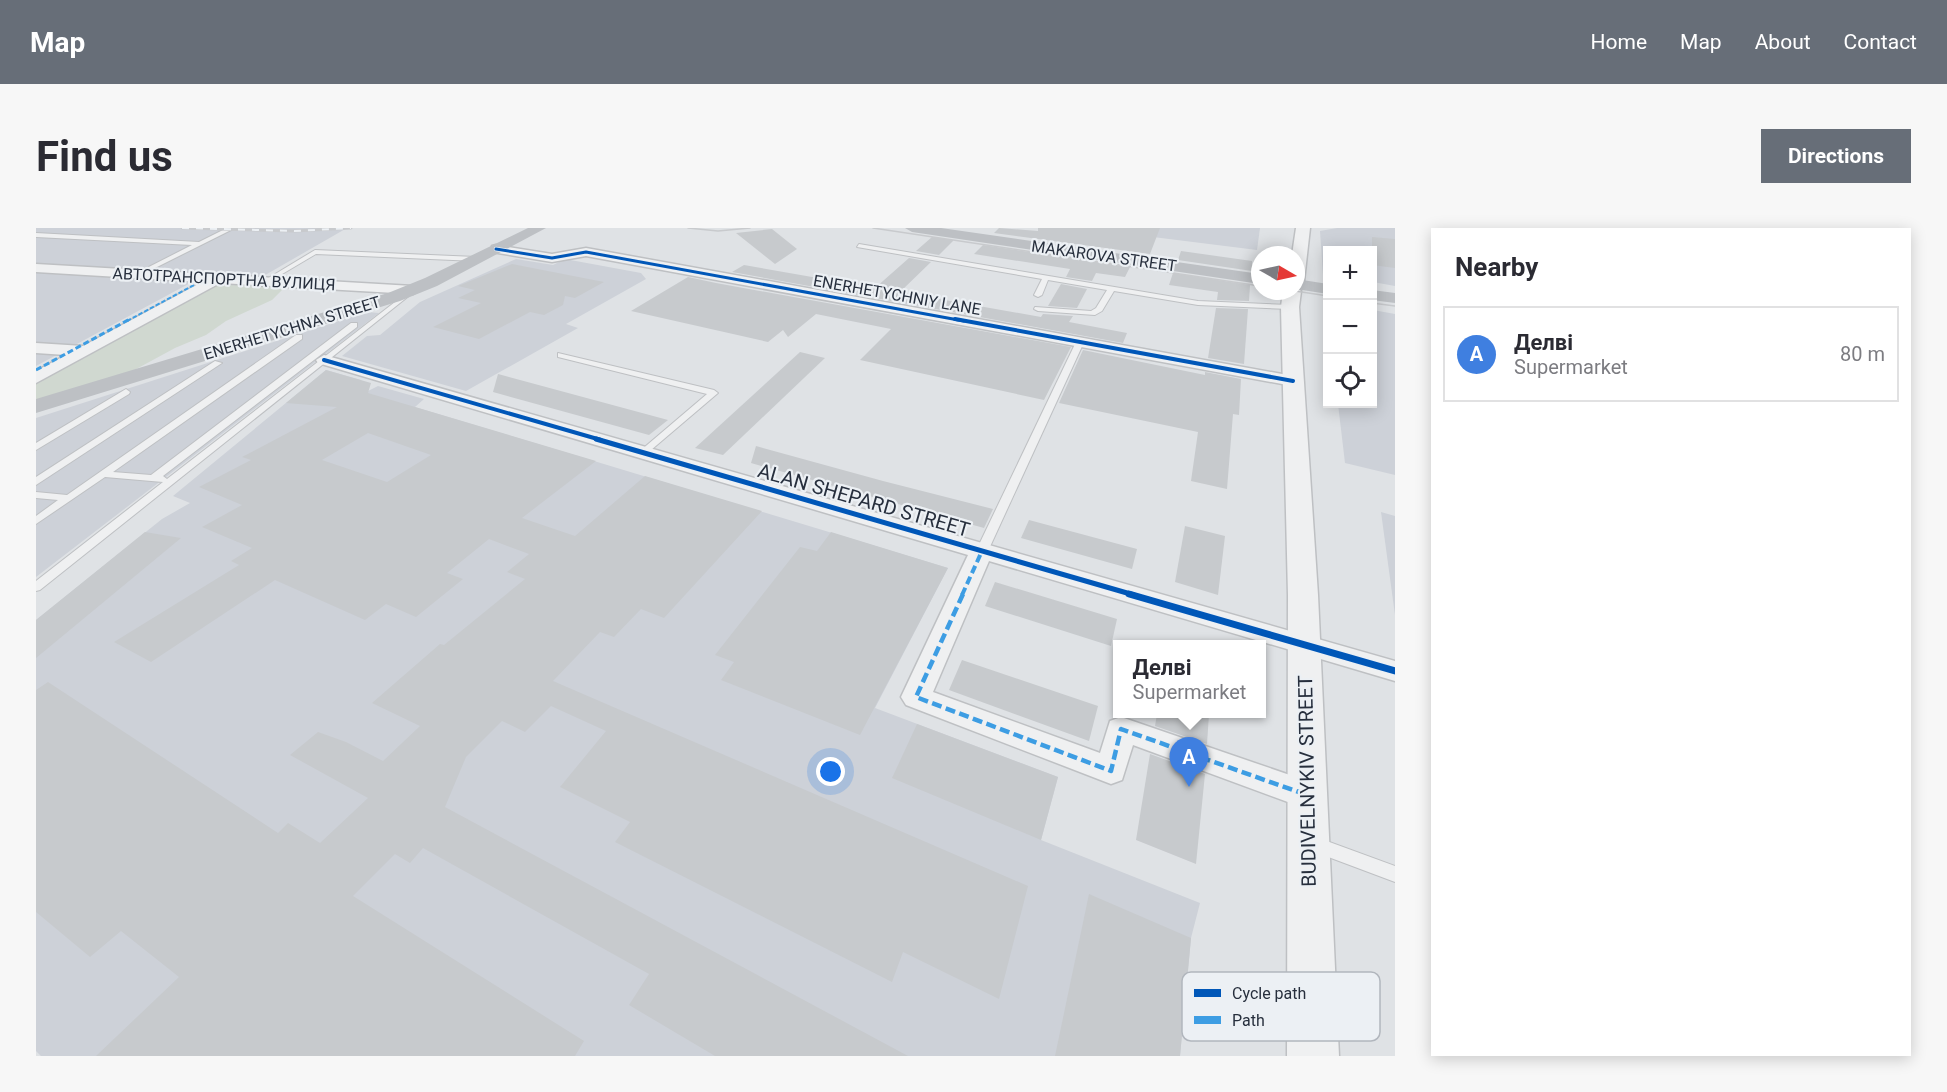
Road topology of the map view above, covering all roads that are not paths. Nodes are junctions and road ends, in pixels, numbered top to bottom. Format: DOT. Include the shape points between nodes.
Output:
graph roads {
  1 [pos="232,228"];
  2 [pos="539,228"];
  3 [pos="912,228"];
  4 [pos="1304,228"];
  5 [pos="36,235"];
  6 [pos="200,244"];
  7 [pos="859,246"];
  8 [pos="1301,246"];
  9 [pos="496,249"];
  10 [pos="476,259"];
  11 [pos="36,268"];
  12 [pos="139,274"];
  13 [pos="1046,277"];
  14 [pos="1251,278"];
  15 [pos="217,279"];
  16 [pos="265,282"];
  17 [pos="1112,288"];
  18 [pos="1323,289"];
  19 [pos="413,290"];
  20 [pos="1305,290"];
  21 [pos="1038,295"];
  22 [pos="1251,296"];
  23 [pos="1377,296"];
  24 [pos="1395,298"];
  25 [pos="1293,300"];
  26 [pos="1038,309"];
  27 [pos="354,325"];
  28 [pos="298,337"];
  29 [pos="1080,342"];
  30 [pos="36,348"];
  31 [pos="86,351"];
  32 [pos="561,355"];
  33 [pos="324,360"];
  34 [pos="218,363"];
  35 [pos="36,378"];
  36 [pos="1293,381"];
  37 [pos="126,392"];
  38 [pos="36,406"];
  39 [pos="36,447"];
  40 [pos="644,453"];
  41 [pos="103,474"];
  42 [pos="152,478"];
  43 [pos="173,480"];
  44 [pos="36,482"];
  45 [pos="36,495"];
  46 [pos="69,498"];
  47 [pos="36,521"];
  48 [pos="982,551"];
  49 [pos="36,587"];
  50 [pos="1303,644"];
  51 [pos="1395,671"];
  52 [pos="1307,795"];
  53 [pos="1308,842"];
  54 [pos="1395,874"];
  55 [pos="1311,972"];
  56 [pos="1313,1041"];
  57 [pos="1313,1056"];
  1 -- 6 [label="lane"];
  2 -- 9 [label="main road, ENERHETYCHNA STREET"];
  3 -- 14 [label="main road, MAKAROVA STREET"];
  4 -- 8 [label="street, BUDIVELNYKIV STREET"];
  5 -- 6 [label="lane"];
  6 -- 12 [label="lane"];
  7 -- 13 [label="lane"];
  9 -- 10 [label="main road, ENERHETYCHNA STREET"];
  9 -- 29 [label="street, ENERHETYCHNIY LANE" via="552,258 586,252"];
  10 -- 16 [label="lane" via="315,252"];
  10 -- 19 [label="main road, ENERHETYCHNA STREET"];
  11 -- 12 [label="street, АВТОТРАНСПОРТНА ВУЛИЦЯ"];
  12 -- 15 [label="street, АВТОТРАНСПОРТНА ВУЛИЦЯ"];
  13 -- 17 [label="lane"];
  13 -- 21 [label="lane"];
  15 -- 16 [label="street, АВТОТРАНСПОРТНА ВУЛИЦЯ"];
  15 -- 31 [label="street"];
  16 -- 19 [label="street, АВТОТРАНСПОРТНА ВУЛИЦЯ"];
  17 -- 22 [label="lane" via="1198,303"];
  17 -- 26 [label="lane" via="1092,313"];
  18 -- 20 [label="main road"];
  19 -- 33 [label="lane"];
  19 -- 38 [label="main road, ENERHETYCHNA STREET"];
  23 -- 24 [label="main road"];
  25 -- 36 [label="street, BUDIVELNYKIV STREET"];
  27 -- 42 [label="lane"];
  28 -- 41 [label="lane"];
  29 -- 36 [label="street, ENERHETYCHNIY LANE"];
  29 -- 48 [label="lane"];
  30 -- 31 [label="street"];
  31 -- 35 [label="street"];
  32 -- 40 [label="lane" via="714,393"];
  33 -- 40 [label="street, ALAN SHEPARD STREET"];
  33 -- 43 [label="lane"];
  34 -- 44 [label="lane"];
  36 -- 50 [label="street, BUDIVELNYKIV STREET"];
  37 -- 39 [label="lane"];
  40 -- 48 [label="street, ALAN SHEPARD STREET"];
  41 -- 42 [label="lane"];
  41 -- 46 [label="lane"];
  42 -- 43 [label="lane"];
  43 -- 49 [label="lane"];
  45 -- 46 [label="lane"];
  46 -- 47 [label="lane"];
  48 -- 50 [label="street, ALAN SHEPARD STREET"];
  48 -- 52 [label="street" via="916,697 1111,771 1121,729"];
  50 -- 51 [label="street, ALAN SHEPARD STREET"];
  50 -- 52 [label="street, BUDIVELNYKIV STREET"];
  52 -- 53 [label="street, BUDIVELNYKIV STREET"];
  53 -- 54 [label="lane"];
  53 -- 55 [label="street, BUDIVELNYKIV STREET"];
  56 -- 57 [label="street, BUDIVELNYKIV STREET"];
}
